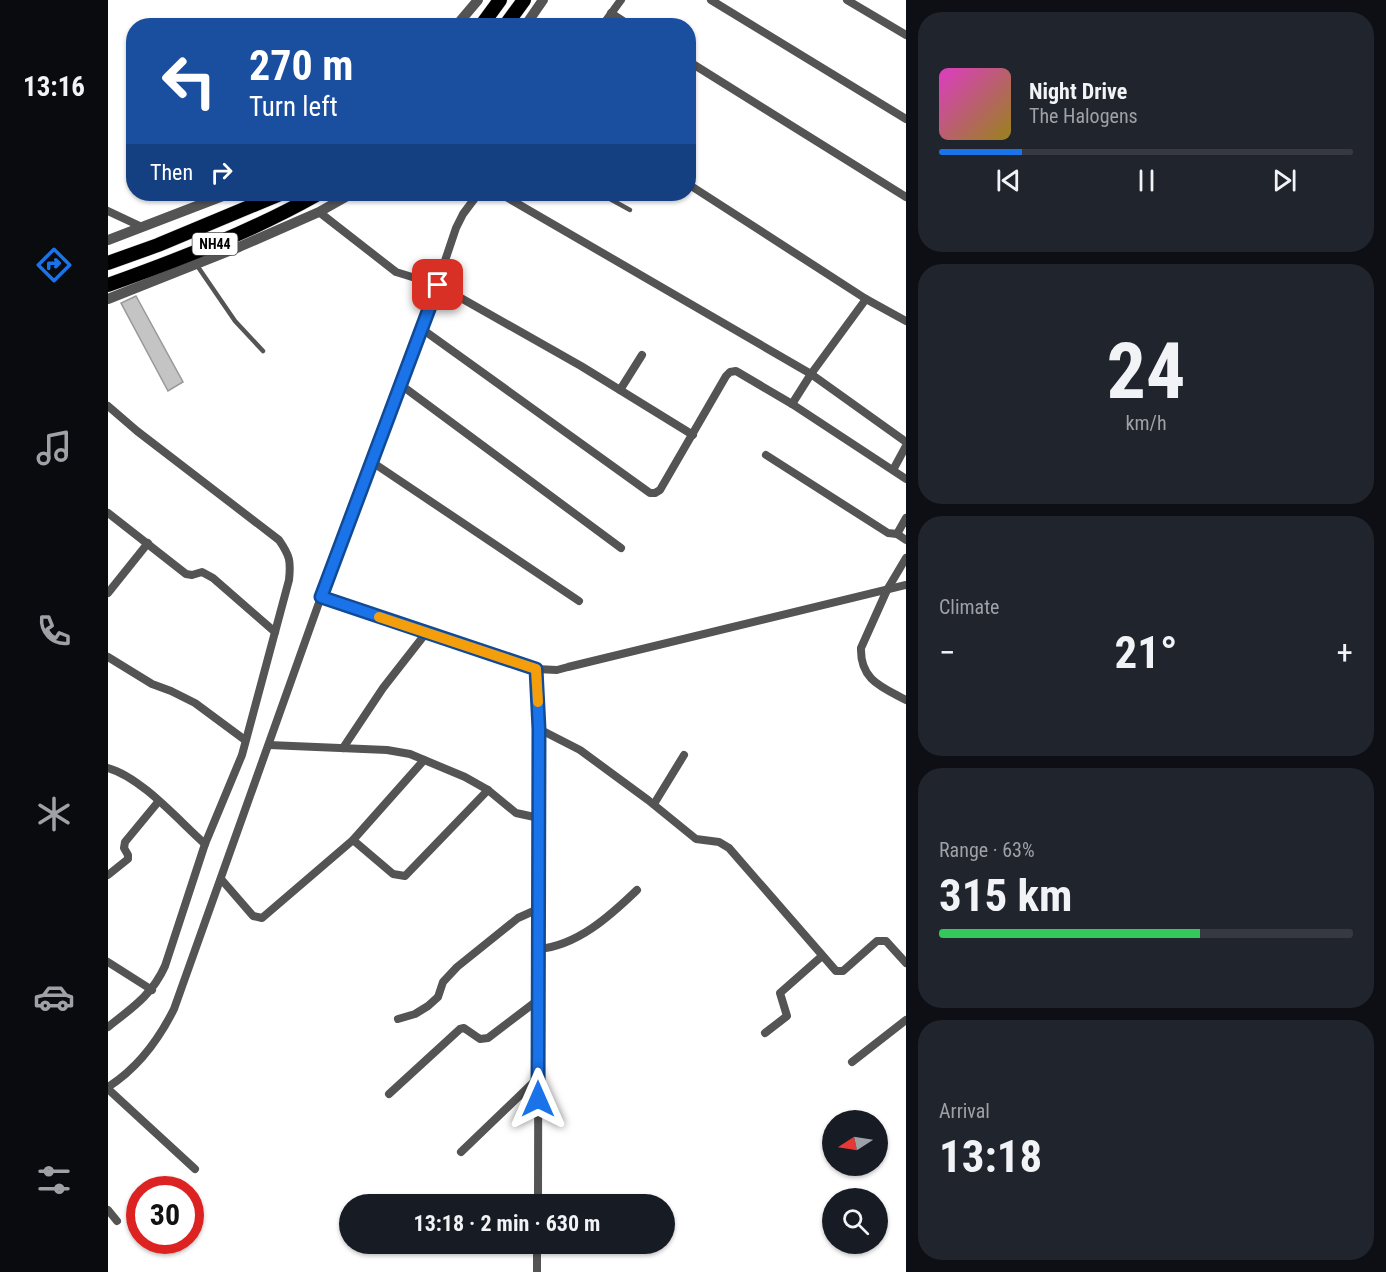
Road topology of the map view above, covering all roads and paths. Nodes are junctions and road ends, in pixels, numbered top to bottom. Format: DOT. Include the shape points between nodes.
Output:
graph roads {
  1 [pos="478,0"];
  2 [pos="501,0"];
  3 [pos="524,0"];
  4 [pos="543,0"];
  5 [pos="621,0"];
  6 [pos="711,0"];
  7 [pos="847,0"];
  8 [pos="611,13"];
  9 [pos="463,18"];
  10 [pos="488,18"];
  11 [pos="511,18"];
  12 [pos="531,18"];
  13 [pos="608,18"];
  14 [pos="619,18"];
  15 [pos="906,35"];
  16 [pos="696,67"];
  17 [pos="906,118"];
  18 [pos="696,189"];
  19 [pos="906,197"];
  20 [pos="210,201"];
  21 [pos="263,201"];
  22 [pos="305,201"];
  23 [pos="339,201"];
  24 [pos="473,201"];
  25 [pos="513,201"];
  26 [pos="614,201"];
  27 [pos="630,210"];
  28 [pos="108,211"];
  29 [pos="319,212"];
  30 [pos="142,227"];
  31 [pos="108,240"];
  32 [pos="108,263"];
  33 [pos="196,264"];
  34 [pos="434,284"];
  35 [pos="108,285"];
  36 [pos="108,299"];
  37 [pos="866,299"];
  38 [pos="906,321"];
  39 [pos="422,329"];
  40 [pos="263,351"];
  41 [pos="642,354"];
  42 [pos="811,374"];
  43 [pos="401,385"];
  44 [pos="620,390"];
  45 [pos="792,404"];
  46 [pos="108,406"];
  47 [pos="693,435"];
  48 [pos="906,444"];
  49 [pos="766,455"];
  50 [pos="372,462"];
  51 [pos="893,470"];
  52 [pos="906,479"];
  53 [pos="108,513"];
  54 [pos="906,518"];
  55 [pos="897,534"];
  56 [pos="906,540"];
  57 [pos="148,543"];
  58 [pos="621,548"];
  59 [pos="906,558"];
  60 [pos="906,585"];
  61 [pos="887,590"];
  62 [pos="108,593"];
  63 [pos="321,597"];
  64 [pos="579,601"];
  65 [pos="275,632"];
  66 [pos="426,633"];
  67 [pos="108,657"];
  68 [pos="536,669"];
  69 [pos="906,700"];
  70 [pos="539,729"];
  71 [pos="245,740"];
  72 [pos="269,745"];
  73 [pos="343,748"];
  74 [pos="684,755"];
  75 [pos="424,760"];
  76 [pos="108,768"];
  77 [pos="488,790"];
  78 [pos="158,802"];
  79 [pos="654,804"];
  80 [pos="539,818"];
  81 [pos="353,840"];
  82 [pos="204,844"];
  83 [pos="108,875"];
  84 [pos="221,879"];
  85 [pos="637,890"];
  86 [pos="538,909"];
  87 [pos="538,950"];
  88 [pos="822,956"];
  89 [pos="108,962"];
  90 [pos="906,963"];
  91 [pos="152,990"];
  92 [pos="538,1000"];
  93 [pos="398,1019"];
  94 [pos="906,1020"];
  95 [pos="108,1027"];
  96 [pos="765,1033"];
  97 [pos="852,1062"];
  98 [pos="538,1078"];
  99 [pos="108,1088"];
  100 [pos="389,1094"];
  101 [pos="461,1152"];
  102 [pos="195,1168"];
  103 [pos="537,1194"];
  104 [pos="108,1210"];
  105 [pos="117,1221"];
  106 [pos="537,1254"];
  107 [pos="537,1272"];
  1 -- 9 [label="street"];
  2 -- 10 [label="highway"];
  3 -- 11 [label="highway"];
  4 -- 12 [label="street"];
  5 -- 8 [label="street"];
  6 -- 17 [label="street"];
  7 -- 15 [label="street"];
  8 -- 13 [label="street"];
  8 -- 14 [label="street"];
  16 -- 19 [label="street"];
  18 -- 37 [label="street"];
  20 -- 30 [label="street"];
  21 -- 32 [label="highway, NH44"];
  22 -- 35 [label="highway, NH44" via="232,237"];
  23 -- 29 [label="street"];
  24 -- 34 [label="street" via="459,220"];
  25 -- 42 [label="street"];
  26 -- 27 [label="lane"];
  28 -- 30 [label="street"];
  29 -- 33 [label="street"];
  29 -- 34 [label="street" via="396,272"];
  30 -- 31 [label="street"];
  33 -- 36 [label="street"];
  33 -- 40 [label="lane" via="236,321"];
  34 -- 39 [label="street"];
  34 -- 44 [label="street"];
  37 -- 38 [label="street"];
  37 -- 42 [label="street"];
  39 -- 43 [label="street"];
  39 -- 47 [label="street" via="650,493 660,490"];
  41 -- 44 [label="street"];
  42 -- 45 [label="street"];
  42 -- 48 [label="street"];
  43 -- 50 [label="street"];
  43 -- 58 [label="street"];
  44 -- 47 [label="street"];
  45 -- 47 [label="street" via="742,373 730,372"];
  45 -- 51 [label="street"];
  46 -- 65 [label="street" via="279,540 290,565"];
  48 -- 51 [label="street"];
  49 -- 55 [label="street" via="888,533"];
  50 -- 63 [label="street"];
  50 -- 64 [label="street"];
  51 -- 52 [label="street"];
  53 -- 57 [label="street"];
  54 -- 55 [label="street"];
  55 -- 56 [label="street"];
  57 -- 62 [label="street"];
  57 -- 65 [label="street" via="186,574 202,572 213,578"];
  59 -- 61 [label="street"];
  60 -- 61 [label="street"];
  61 -- 68 [label="street" via="557,670"];
  61 -- 69 [label="street" via="861,648 861,658 872,680"];
  63 -- 66 [label="street"];
  63 -- 72 [label="street"];
  65 -- 71 [label="street"];
  66 -- 68 [label="street"];
  66 -- 73 [label="street"];
  67 -- 71 [label="street" via="152,684 195,703"];
  68 -- 70 [label="street"];
  70 -- 79 [label="street" via="580,750"];
  70 -- 80 [label="street"];
  71 -- 82 [label="street"];
  72 -- 73 [label="street"];
  72 -- 84 [label="street"];
  73 -- 75 [label="street" via="387,750"];
  74 -- 79 [label="street"];
  75 -- 77 [label="street"];
  75 -- 81 [label="street"];
  76 -- 78 [label="street" via="125,774"];
  77 -- 80 [label="street" via="516,813"];
  77 -- 81 [label="street" via="405,876 393,874"];
  78 -- 82 [label="street"];
  78 -- 83 [label="street" via="125,842 129,858"];
  79 -- 88 [label="street" via="696,839 719,842 729,848"];
  80 -- 86 [label="street"];
  81 -- 84 [label="street" via="262,918 253,916"];
  82 -- 91 [label="street" via="165,966"];
  84 -- 99 [label="street" via="164,1030 137,1064"];
  85 -- 87 [label="street" via="575,938 557,947"];
  86 -- 87 [label="street"];
  86 -- 93 [label="street" via="518,918 457,966 447,976 434,1002"];
  87 -- 92 [label="street"];
  88 -- 90 [label="street" via="840,972 881,940"];
  88 -- 96 [label="street" via="780,993 787,1016"];
  89 -- 91 [label="street"];
  91 -- 95 [label="street"];
  92 -- 98 [label="street"];
  92 -- 100 [label="street" via="488,1038 480,1039 460,1029"];
  94 -- 97 [label="street"];
  98 -- 101 [label="street"];
  98 -- 103 [label="street"];
  99 -- 102 [label="street"];
  104 -- 105 [label="street"];
  106 -- 107 [label="street"];
}
